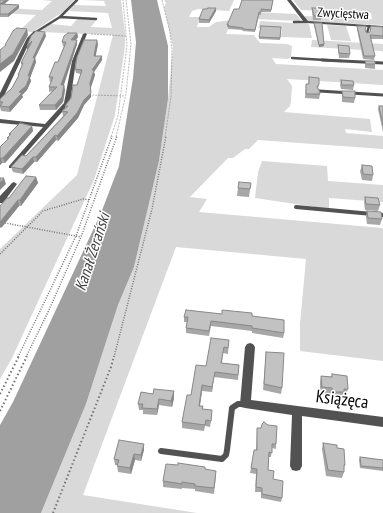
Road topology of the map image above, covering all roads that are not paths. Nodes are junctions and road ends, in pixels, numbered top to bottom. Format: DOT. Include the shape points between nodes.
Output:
graph roads {
  1 [pos="78,0"];
  2 [pos="289,0"];
  3 [pos="60,17"];
  4 [pos="96,19"];
  5 [pos="294,22"];
  6 [pos="307,22"];
  7 [pos="369,26"];
  8 [pos="383,26"];
  9 [pos="36,32"];
  10 [pos="368,33"];
  11 [pos="85,34"];
  12 [pos="292,58"];
  13 [pos="383,63"];
  14 [pos="2,88"];
  15 [pos="319,91"];
  16 [pos="383,95"];
  17 [pos="0,98"];
  18 [pos="0,121"];
  19 [pos="47,126"];
  20 [pos="11,166"];
  21 [pos="14,184"];
  22 [pos="0,201"];
  23 [pos="296,207"];
  24 [pos="383,215"];
  25 [pos="250,348"];
  26 [pos="245,404"];
  27 [pos="297,411"];
  28 [pos="383,422"];
  29 [pos="161,451"];
  30 [pos="296,466"];
  1 -- 3 [label="lane"];
  2 -- 6 [label="street, Zwycięstwa"];
  3 -- 4 [label="lane"];
  3 -- 9 [label="lane"];
  5 -- 6 [label="lane"];
  6 -- 7 [label="street, Zwycięstwa"];
  7 -- 8 [label="street, Zwycięstwa"];
  7 -- 10 [label="lane"];
  9 -- 14 [label="street" via="29,38"];
  11 -- 19 [label="street" via="74,61 69,99"];
  12 -- 13 [label="lane"];
  14 -- 17 [label="street"];
  15 -- 16 [label="lane"];
  18 -- 19 [label="street"];
  19 -- 20 [label="street"];
  21 -- 22 [label="street"];
  23 -- 24 [label="lane"];
  25 -- 26 [label="street"];
  26 -- 27 [label="street, Książęca"];
  26 -- 29 [label="lane" via="238,404 232,408 226,456 222,459"];
  27 -- 28 [label="street, Książęca"];
  27 -- 30 [label="street, Książęca"];
}
